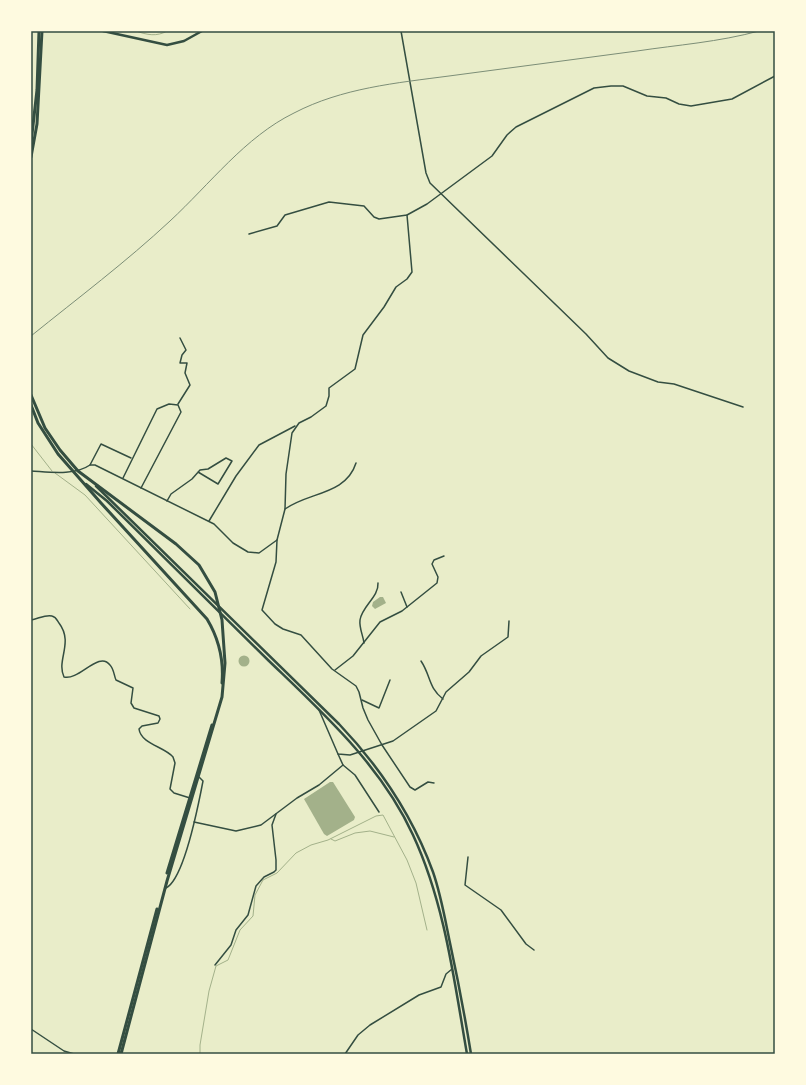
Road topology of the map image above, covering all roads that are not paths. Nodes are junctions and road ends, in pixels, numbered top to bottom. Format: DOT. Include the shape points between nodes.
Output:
graph roads {
  1 [pos="41,31"];
  2 [pos="103,31"];
  3 [pos="202,31"];
  4 [pos="401,31"];
  5 [pos="775,76"];
  6 [pos="31,143"];
  7 [pos="31,157"];
  8 [pos="441,193"];
  9 [pos="407,215"];
  10 [pos="249,234"];
  11 [pos="180,338"];
  12 [pos="31,395"];
  13 [pos="31,405"];
  14 [pos="178,405"];
  15 [pos="743,407"];
  16 [pos="295,426"];
  17 [pos="132,458"];
  18 [pos="356,463"];
  19 [pos="90,465"];
  20 [pos="75,470"];
  21 [pos="31,472"];
  22 [pos="198,472"];
  23 [pos="122,478"];
  24 [pos="91,481"];
  25 [pos="86,484"];
  26 [pos="141,488"];
  27 [pos="166,501"];
  28 [pos="285,509"];
  29 [pos="209,521"];
  30 [pos="278,540"];
  31 [pos="444,556"];
  32 [pos="378,583"];
  33 [pos="402,592"];
  34 [pos="407,608"];
  35 [pos="31,620"];
  36 [pos="509,621"];
  37 [pos="364,643"];
  38 [pos="421,661"];
  39 [pos="335,670"];
  40 [pos="390,680"];
  41 [pos="443,699"];
  42 [pos="362,700"];
  43 [pos="318,709"];
  44 [pos="382,745"];
  45 [pos="363,751"];
  46 [pos="360,752"];
  47 [pos="338,754"];
  48 [pos="343,764"];
  49 [pos="199,777"];
  50 [pos="434,783"];
  51 [pos="190,798"];
  52 [pos="379,812"];
  53 [pos="276,814"];
  54 [pos="194,822"];
  55 [pos="468,857"];
  56 [pos="165,888"];
  57 [pos="534,950"];
  58 [pos="216,965"];
  59 [pos="452,969"];
  60 [pos="31,1029"];
  61 [pos="74,1054"];
  62 [pos="120,1054"];
  63 [pos="345,1054"];
  64 [pos="467,1054"];
  65 [pos="471,1054"];
  1 -- 6 [label="highway"];
  1 -- 7 [label="highway" via="37,124"];
  2 -- 3 [label="main road" via="167,45 184,41"];
  4 -- 8 [label="street" via="426,173 430,183"];
  5 -- 8 [label="street" via="732,99 690,106 666,98 647,96 623,86 594,88 516,127 492,156"];
  8 -- 9 [label="street"];
  8 -- 15 [label="street" via="619,366 658,382 674,384"];
  9 -- 10 [label="street" via="379,219 364,206 329,202 285,216 277,226"];
  9 -- 16 [label="street" via="412,272 410,276 396,287 363,335 355,369 329,388 326,406"];
  11 -- 14 [label="street" via="186,350 180,363 187,363 186,373 190,385"];
  12 -- 20 [label="highway" via="44,428"];
  13 -- 20 [label="highway" via="38,423 50,441"];
  14 -- 17 [label="street" via="169,404 157,409"];
  14 -- 26 [label="street" via="180,412"];
  16 -- 28 [label="street" via="286,474"];
  16 -- 29 [label="street" via="259,445 236,476"];
  17 -- 19 [label="street" via="101,444"];
  17 -- 23 [label="street"];
  18 -- 28 [label="street" via="353,472 335,488 301,499"];
  19 -- 20 [label="street"];
  19 -- 23 [label="street"];
  20 -- 21 [label="street"];
  20 -- 24 [label="highway"];
  20 -- 25 [label="highway"];
  22 -- 22 [label="street" via="218,484 232,461 226,458"];
  22 -- 27 [label="street"];
  23 -- 26 [label="street"];
  24 -- 45 [label="main road"];
  24 -- 49 [label="highway" via="176,544 199,565 218,602 222,620 225,675 222,697"];
  25 -- 43 [label="main road" via="107,501"];
  25 -- 51 [label="highway" via="202,612 218,640 222,668 217,707"];
  26 -- 27 [label="street"];
  27 -- 29 [label="street"];
  28 -- 30 [label="street"];
  29 -- 30 [label="street" via="233,543 253,553 259,553"];
  30 -- 39 [label="street" via="276,562 262,610 279,626 301,635"];
  31 -- 34 [label="street" via="434,560 432,564 438,577 437,584"];
  32 -- 37 [label="street" via="376,593 362,612 360,621"];
  33 -- 34 [label="street"];
  34 -- 37 [label="street" via="380,622"];
  35 -- 51 [label="street" via="50,616 56,618 62,627 66,639 64,677 74,677 95,663 106,662 110,665 116,680 133,688 131,703 134,708 159,716 158,723 142,726 139,729 140,734 174,757 170,789 174,793"];
  36 -- 41 [label="street" via="508,637 481,656 469,672 446,692"];
  37 -- 39 [label="street" via="353,656"];
  38 -- 41 [label="street" via="434,693"];
  39 -- 42 [label="street" via="352,683"];
  40 -- 42 [label="street" via="379,708"];
  41 -- 44 [label="street" via="436,711 393,741"];
  42 -- 44 [label="street" via="363,708"];
  43 -- 46 [label="main road"];
  43 -- 47 [label="street"];
  44 -- 45 [label="street"];
  44 -- 50 [label="street" via="410,788 415,790 428,782"];
  45 -- 46 [label="street"];
  45 -- 65 [label="main road" via="398,799 433,872 442,902"];
  46 -- 47 [label="street"];
  46 -- 59 [label="main road" via="394,799 413,834 438,902"];
  47 -- 48 [label="street"];
  48 -- 52 [label="street" via="355,775"];
  48 -- 53 [label="street" via="319,785"];
  49 -- 54 [label="street" via="203,781"];
  49 -- 56 [label="highway"];
  51 -- 62 [label="highway" via="132,996"];
  53 -- 54 [label="street" via="261,825 241,831"];
  53 -- 58 [label="street" via="272,825 276,870 264,877 256,886 248,915"];
  54 -- 56 [label="street" via="180,866 170,886"];
  55 -- 57 [label="street" via="465,885 501,910"];
  56 -- 62 [label="highway"];
  59 -- 63 [label="street" via="446,974 441,987 414,998 370,1025 358,1035"];
  59 -- 64 [label="main road"];
  60 -- 61 [label="street" via="64,1051"];
}
